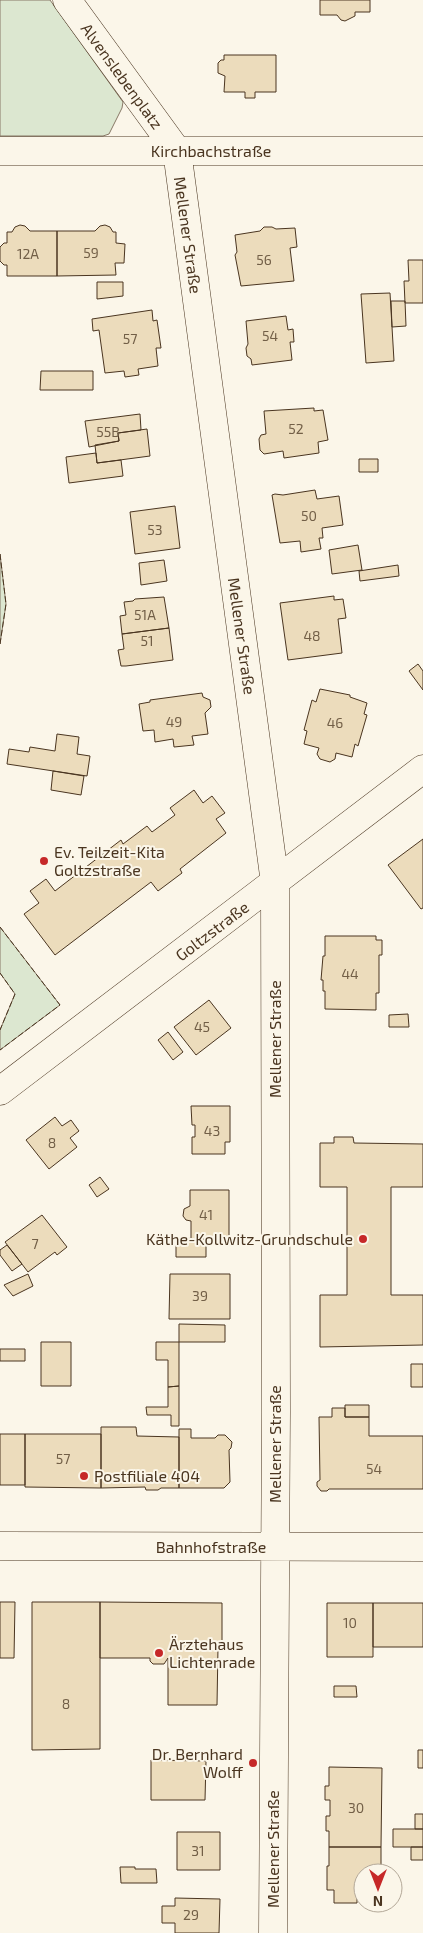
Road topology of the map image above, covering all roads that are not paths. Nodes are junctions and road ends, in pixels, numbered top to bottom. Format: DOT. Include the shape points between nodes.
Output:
graph roads {
  1 [pos="67,0"];
  2 [pos="177,151"];
  3 [pos="423,151"];
  4 [pos="0,152"];
  5 [pos="423,769"];
  6 [pos="275,883"];
  7 [pos="0,1091"];
  8 [pos="0,1546"];
  9 [pos="275,1547"];
  10 [pos="423,1547"];
  11 [pos="273,1933"];
  1 -- 2 [label="street, Alvenslebenplatz"];
  2 -- 3 [label="street, Kirchbachstraße"];
  2 -- 4 [label="street, Kirchbachstraße"];
  2 -- 6 [label="street, Mellener Straße"];
  5 -- 6 [label="street, Goltzstraße"];
  6 -- 7 [label="street, Goltzstraße"];
  6 -- 9 [label="street, Mellener Straße"];
  8 -- 9 [label="street, Bahnhofstraße"];
  9 -- 10 [label="street, Bahnhofstraße"];
  9 -- 11 [label="street, Mellener Straße"];
}
